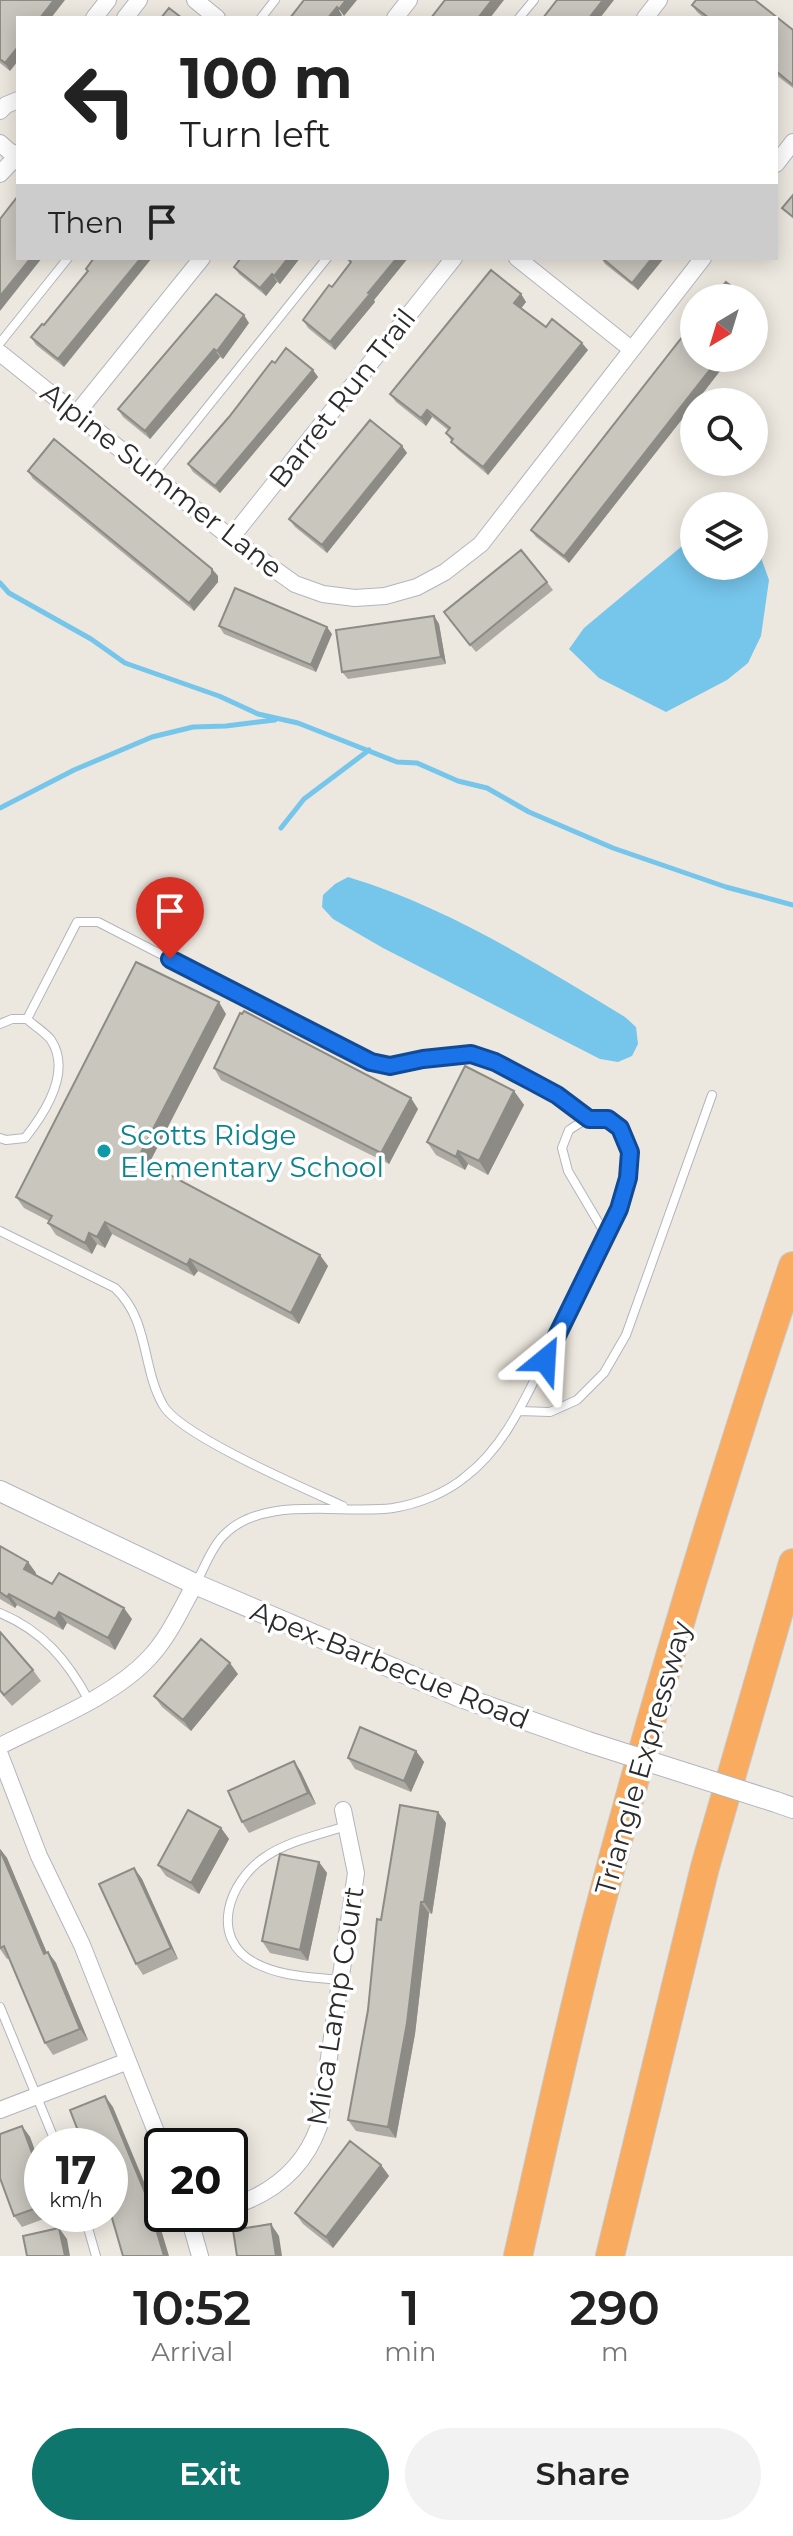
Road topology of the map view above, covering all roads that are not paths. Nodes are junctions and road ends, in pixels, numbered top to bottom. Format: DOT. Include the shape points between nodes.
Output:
graph roads {
  1 [pos="108,0"];
  2 [pos="139,0"];
  3 [pos="195,0"];
  4 [pos="275,0"];
  5 [pos="409,0"];
  6 [pos="534,0"];
  7 [pos="659,0"];
  8 [pos="96,16"];
  9 [pos="127,16"];
  10 [pos="215,16"];
  11 [pos="263,16"];
  12 [pos="397,16"];
  13 [pos="521,16"];
  14 [pos="647,16"];
  15 [pos="793,142"];
  16 [pos="16,157"];
  17 [pos="778,161"];
  18 [pos="0,174"];
  19 [pos="66,260"];
  20 [pos="200,260"];
  21 [pos="325,260"];
  22 [pos="452,260"];
  23 [pos="520,260"];
  24 [pos="701,260"];
  25 [pos="0,343"];
  26 [pos="631,349"];
  27 [pos="0,353"];
  28 [pos="77,413"];
  29 [pos="153,475"];
  30 [pos="231,538"];
  31 [pos="27,1019"];
  32 [pos="0,1024"];
  33 [pos="712,1095"];
  34 [pos="589,1119"];
  35 [pos="0,1138"];
  36 [pos="0,1231"];
  37 [pos="607,1237"];
  38 [pos="793,1266"];
  39 [pos="519,1411"];
  40 [pos="0,1491"];
  41 [pos="348,1508"];
  42 [pos="793,1563"];
  43 [pos="195,1584"];
  44 [pos="0,1613"];
  45 [pos="89,1701"];
  46 [pos="0,1746"];
  47 [pos="0,1755"];
  48 [pos="784,1805"];
  49 [pos="345,1818"];
  50 [pos="340,1980"];
  51 [pos="0,2007"];
  52 [pos="128,2061"];
  53 [pos="37,2096"];
  54 [pos="0,2110"];
  55 [pos="50,2128"];
  56 [pos="154,2128"];
  57 [pos="248,2202"];
  58 [pos="89,2232"];
  59 [pos="193,2232"];
  60 [pos="96,2256"];
  61 [pos="200,2256"];
  62 [pos="518,2256"];
  63 [pos="610,2256"];
  1 -- 8 [label="street"];
  2 -- 9 [label="street"];
  3 -- 10 [label="street"];
  4 -- 11 [label="lane"];
  5 -- 12 [label="street"];
  6 -- 13 [label="lane"];
  7 -- 14 [label="street"];
  15 -- 17 [label="street"];
  16 -- 18 [label="street"];
  19 -- 25 [label="lane"];
  20 -- 28 [label="street"];
  21 -- 29 [label="lane"];
  22 -- 30 [label="street, Barret Run Trail"];
  23 -- 26 [label="street"];
  24 -- 26 [label="street, Alpine Summer Lane"];
  26 -- 30 [label="street, Alpine Summer Lane" via="481,544 417,587 385,596 323,594 295,584"];
  27 -- 28 [label="street, Alpine Summer Lane"];
  28 -- 29 [label="street, Alpine Summer Lane"];
  29 -- 30 [label="street, Alpine Summer Lane"];
  31 -- 32 [label="lane"];
  31 -- 34 [label="lane" via="77,922 98,922 371,1062 390,1066 471,1054 557,1095"];
  31 -- 35 [label="lane" via="50,1039 59,1059 55,1089 25,1138"];
  33 -- 39 [label="lane" via="626,1335 604,1373 564,1406 550,1412"];
  34 -- 37 [label="lane" via="569,1130 562,1148 568,1171"];
  34 -- 37 [label="lane" via="608,1119 620,1128 630,1152 625,1188"];
  36 -- 41 [label="lane" via="115,1288 130,1302 164,1408 182,1423 251,1464"];
  37 -- 39 [label="lane"];
  38 -- 62 [label="highway, Triangle Expressway" via="649,1732 595,1927"];
  39 -- 41 [label="lane" via="492,1452 442,1492 393,1508"];
  40 -- 43 [label="street, Apex-Barbecue Road"];
  41 -- 43 [label="lane" via="260,1514 240,1521 220,1538"];
  42 -- 63 [label="highway" via="705,1867"];
  43 -- 45 [label="street" via="151,1657"];
  43 -- 48 [label="street, Apex-Barbecue Road, bridge" via="458,1696"];
  44 -- 45 [label="lane" via="54,1650 74,1672"];
  45 -- 46 [label="street"];
  47 -- 52 [label="street"];
  49 -- 50 [label="street, Mica Lamp Court" via="356,1873"];
  49 -- 50 [label="lane" via="267,1855 242,1876 229,1904 231,1936 253,1962 289,1974"];
  50 -- 57 [label="street, Mica Lamp Court" via="315,2138 284,2179"];
  51 -- 53 [label="lane"];
  52 -- 53 [label="street"];
  52 -- 56 [label="street"];
  53 -- 54 [label="street"];
  53 -- 55 [label="lane"];
  58 -- 60 [label="lane"];
  59 -- 61 [label="street"];
}
